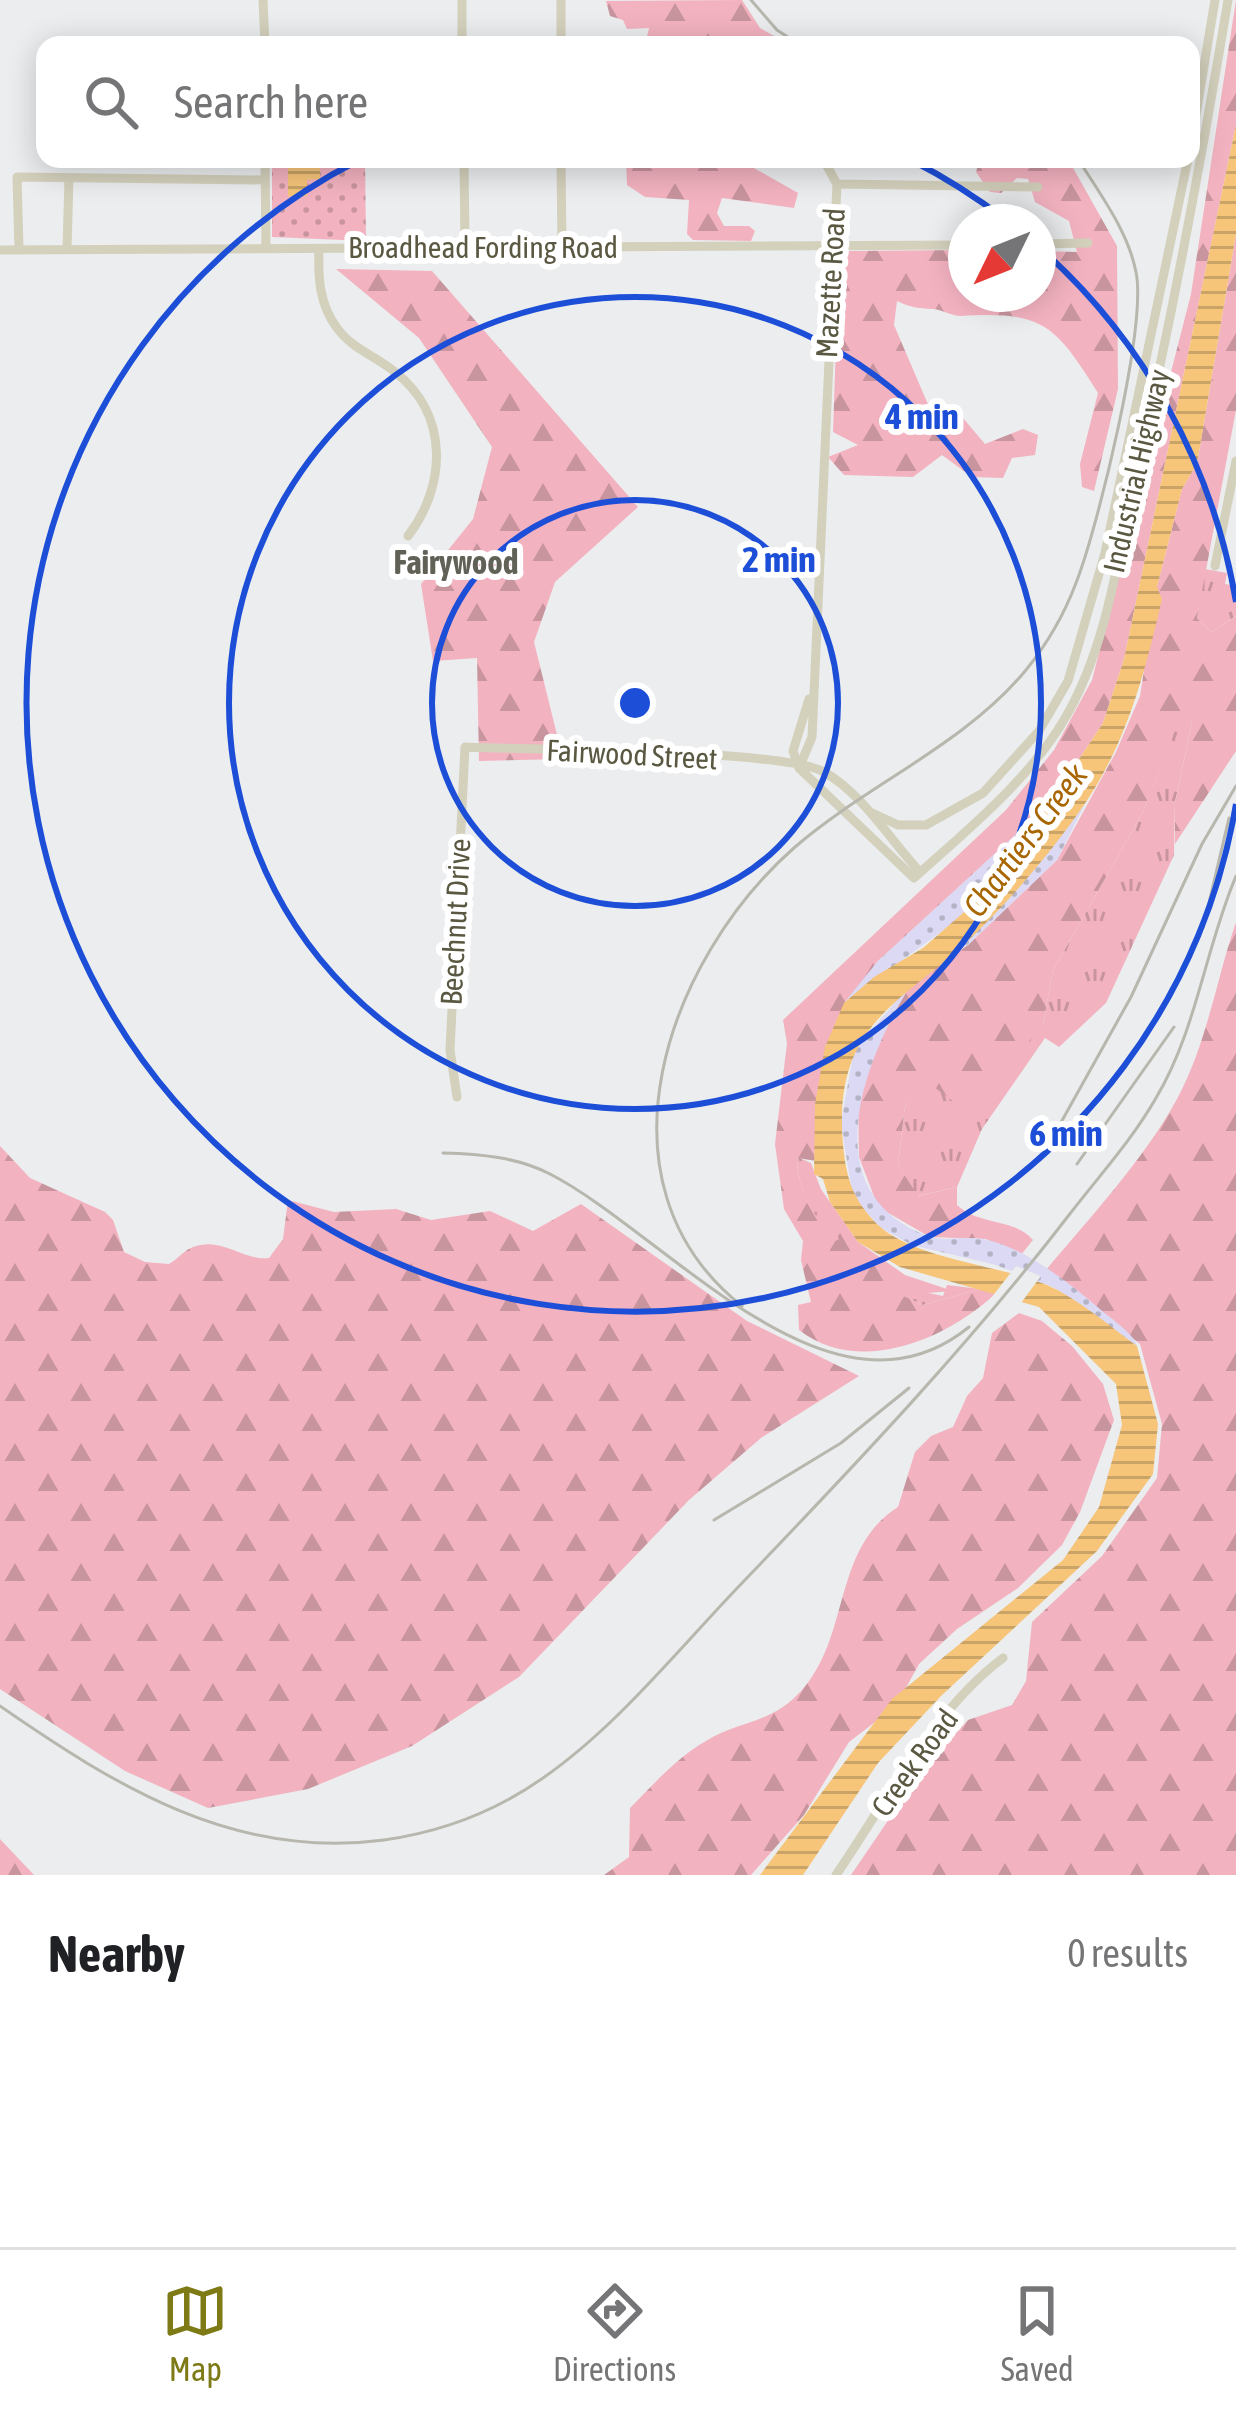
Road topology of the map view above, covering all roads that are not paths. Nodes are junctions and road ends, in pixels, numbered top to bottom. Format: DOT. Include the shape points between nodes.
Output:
graph roads {
  1 [pos="263,0"];
  2 [pos="462,0"];
  3 [pos="561,0"];
  4 [pos="1215,0"];
  5 [pos="1228,0"];
  6 [pos="265,36"];
  7 [pos="462,36"];
  8 [pos="561,36"];
  9 [pos="1200,90"];
  10 [pos="1200,163"];
  11 [pos="265,168"];
  12 [pos="464,168"];
  13 [pos="562,168"];
  14 [pos="828,168"];
  15 [pos="1186,168"];
  16 [pos="1199,168"];
  17 [pos="69,178"];
  18 [pos="266,180"];
  19 [pos="837,184"];
  20 [pos="1038,187"];
  21 [pos="1056,244"];
  22 [pos="1088,244"];
  23 [pos="948,245"];
  24 [pos="831,246"];
  25 [pos="266,248"];
  26 [pos="319,248"];
  27 [pos="465,248"];
  28 [pos="562,248"];
  29 [pos="19,249"];
  30 [pos="67,249"];
  31 [pos="0,250"];
  32 [pos="1236,461"];
  33 [pos="408,536"];
  34 [pos="1215,566"];
  35 [pos="465,747"];
  36 [pos="799,768"];
  37 [pos="860,806"];
  38 [pos="917,875"];
  39 [pos="457,1097"];
  40 [pos="1003,1658"];
  41 [pos="836,1875"];
  1 -- 6 [label="street"];
  2 -- 7 [label="street"];
  3 -- 8 [label="street"];
  4 -- 9 [label="street"];
  5 -- 10 [label="street, Industrial Highway"];
  11 -- 18 [label="street"];
  12 -- 27 [label="street"];
  13 -- 28 [label="street"];
  14 -- 19 [label="street, Mazette Road"];
  15 -- 37 [label="street, Industrial Highway" via="1082,644 1039,731 983,793 946,817 918,826 889,823"];
  16 -- 38 [label="street, Industrial Highway" via="1090,665 1037,758"];
  17 -- 18 [label="street"];
  17 -- 29 [label="street" via="17,177"];
  17 -- 30 [label="street"];
  18 -- 25 [label="street"];
  19 -- 20 [label="street"];
  19 -- 24 [label="street, Mazette Road"];
  21 -- 22 [label="street"];
  23 -- 24 [label="street, Broadhead Fording Road"];
  24 -- 28 [label="street, Broadhead Fording Road"];
  24 -- 36 [label="street, Mazette Road" via="809,699 793,751"];
  25 -- 26 [label="street, Broadhead Fording Road"];
  25 -- 30 [label="street, Broadhead Fording Road"];
  26 -- 27 [label="street, Broadhead Fording Road"];
  26 -- 33 [label="street" via="319,284 334,324 407,382 435,433 435,484"];
  27 -- 28 [label="street, Broadhead Fording Road"];
  29 -- 30 [label="street, Broadhead Fording Road"];
  29 -- 31 [label="street, Broadhead Fording Road"];
  32 -- 34 [label="street"];
  35 -- 36 [label="street, Fairwood Street"];
  35 -- 39 [label="street, Beechnut Drive" via="450,1050"];
  36 -- 37 [label="street, Fairwood Street" via="824,772"];
  36 -- 38 [label="street"];
  37 -- 38 [label="street, Fairwood Street"];
  40 -- 41 [label="street, Creek Road" via="899,1777"];
}
